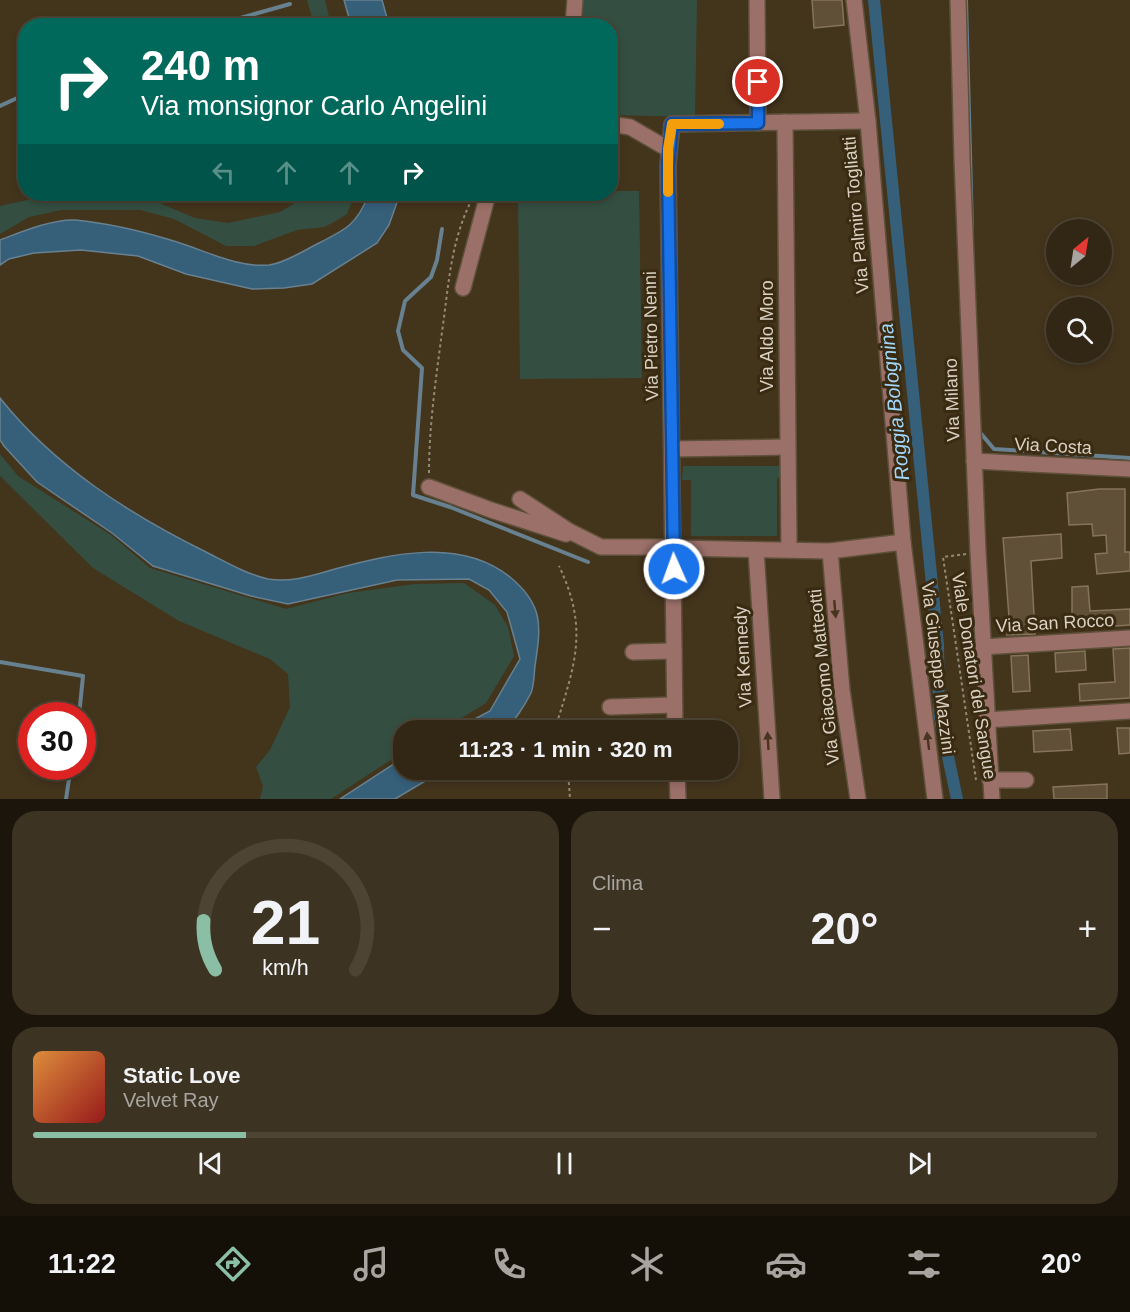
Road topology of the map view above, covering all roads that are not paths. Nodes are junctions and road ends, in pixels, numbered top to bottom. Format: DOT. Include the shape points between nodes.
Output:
graph roads {
  1 [pos="575,0"];
  2 [pos="758,0"];
  3 [pos="854,0"];
  4 [pos="958,0"];
  5 [pos="574,18"];
  6 [pos="868,121"];
  7 [pos="758,123"];
  8 [pos="785,123"];
  9 [pos="618,125"];
  10 [pos="668,149"];
  11 [pos="486,201"];
  12 [pos="463,288"];
  13 [pos="787,447"];
  14 [pos="672,448"];
  15 [pos="974,461"];
  16 [pos="1130,470"];
  17 [pos="429,487"];
  18 [pos="520,499"];
  19 [pos="584,538"];
  20 [pos="903,542"];
  21 [pos="673,548"];
  22 [pos="789,549"];
  23 [pos="756,550"];
  24 [pos="830,551"];
  25 [pos="1130,638"];
  26 [pos="983,647"];
  27 [pos="674,651"];
  28 [pos="633,652"];
  29 [pos="674,705"];
  30 [pos="610,707"];
  31 [pos="1130,711"];
  32 [pos="675,720"];
  33 [pos="986,720"];
  34 [pos="677,780"];
  35 [pos="1026,780"];
  36 [pos="984,784"];
  37 [pos="678,799"];
  38 [pos="772,799"];
  39 [pos="858,799"];
  40 [pos="935,799"];
  41 [pos="992,799"];
  1 -- 5 [label="street"];
  2 -- 7 [label="street"];
  3 -- 6 [label="street, Via Palmiro Togliatti"];
  4 -- 15 [label="street, Via Milano"];
  6 -- 8 [label="street"];
  6 -- 20 [label="street, Via Palmiro Togliatti"];
  7 -- 8 [label="street"];
  7 -- 10 [label="street, Via Pietro Nenni" via="672,124"];
  8 -- 13 [label="street, Via Aldo Moro"];
  9 -- 10 [label="street" via="630,127"];
  10 -- 14 [label="street, Via Pietro Nenni"];
  11 -- 12 [label="street"];
  13 -- 14 [label="street"];
  13 -- 22 [label="street, Via Aldo Moro"];
  14 -- 21 [label="street, Via Pietro Nenni"];
  15 -- 16 [label="street, Via Costa"];
  15 -- 26 [label="street, Via Milano"];
  17 -- 19 [label="street"];
  18 -- 19 [label="street"];
  19 -- 21 [label="street" via="601,547"];
  20 -- 24 [label="street"];
  40 -- 20 [label="street, Via Giuseppe Mazzini, one-way"];
  21 -- 23 [label="street"];
  21 -- 27 [label="street, Via Pietro Nenni"];
  22 -- 23 [label="street"];
  22 -- 24 [label="street"];
  38 -- 23 [label="street, Via Kennedy, one-way"];
  24 -- 39 [label="street, Via Giacomo Matteotti, one-way" via="842,690"];
  25 -- 26 [label="street, Via San Rocco"];
  26 -- 33 [label="street, Via Milano"];
  27 -- 28 [label="street"];
  27 -- 29 [label="street, Via Pietro Nenni"];
  29 -- 30 [label="street"];
  29 -- 32 [label="street, Via Pietro Nenni"];
  31 -- 33 [label="street"];
  33 -- 36 [label="street, Via Milano"];
  34 -- 37 [label="street"];
  35 -- 36 [label="street"];
  36 -- 41 [label="street, Via Milano"];
}
